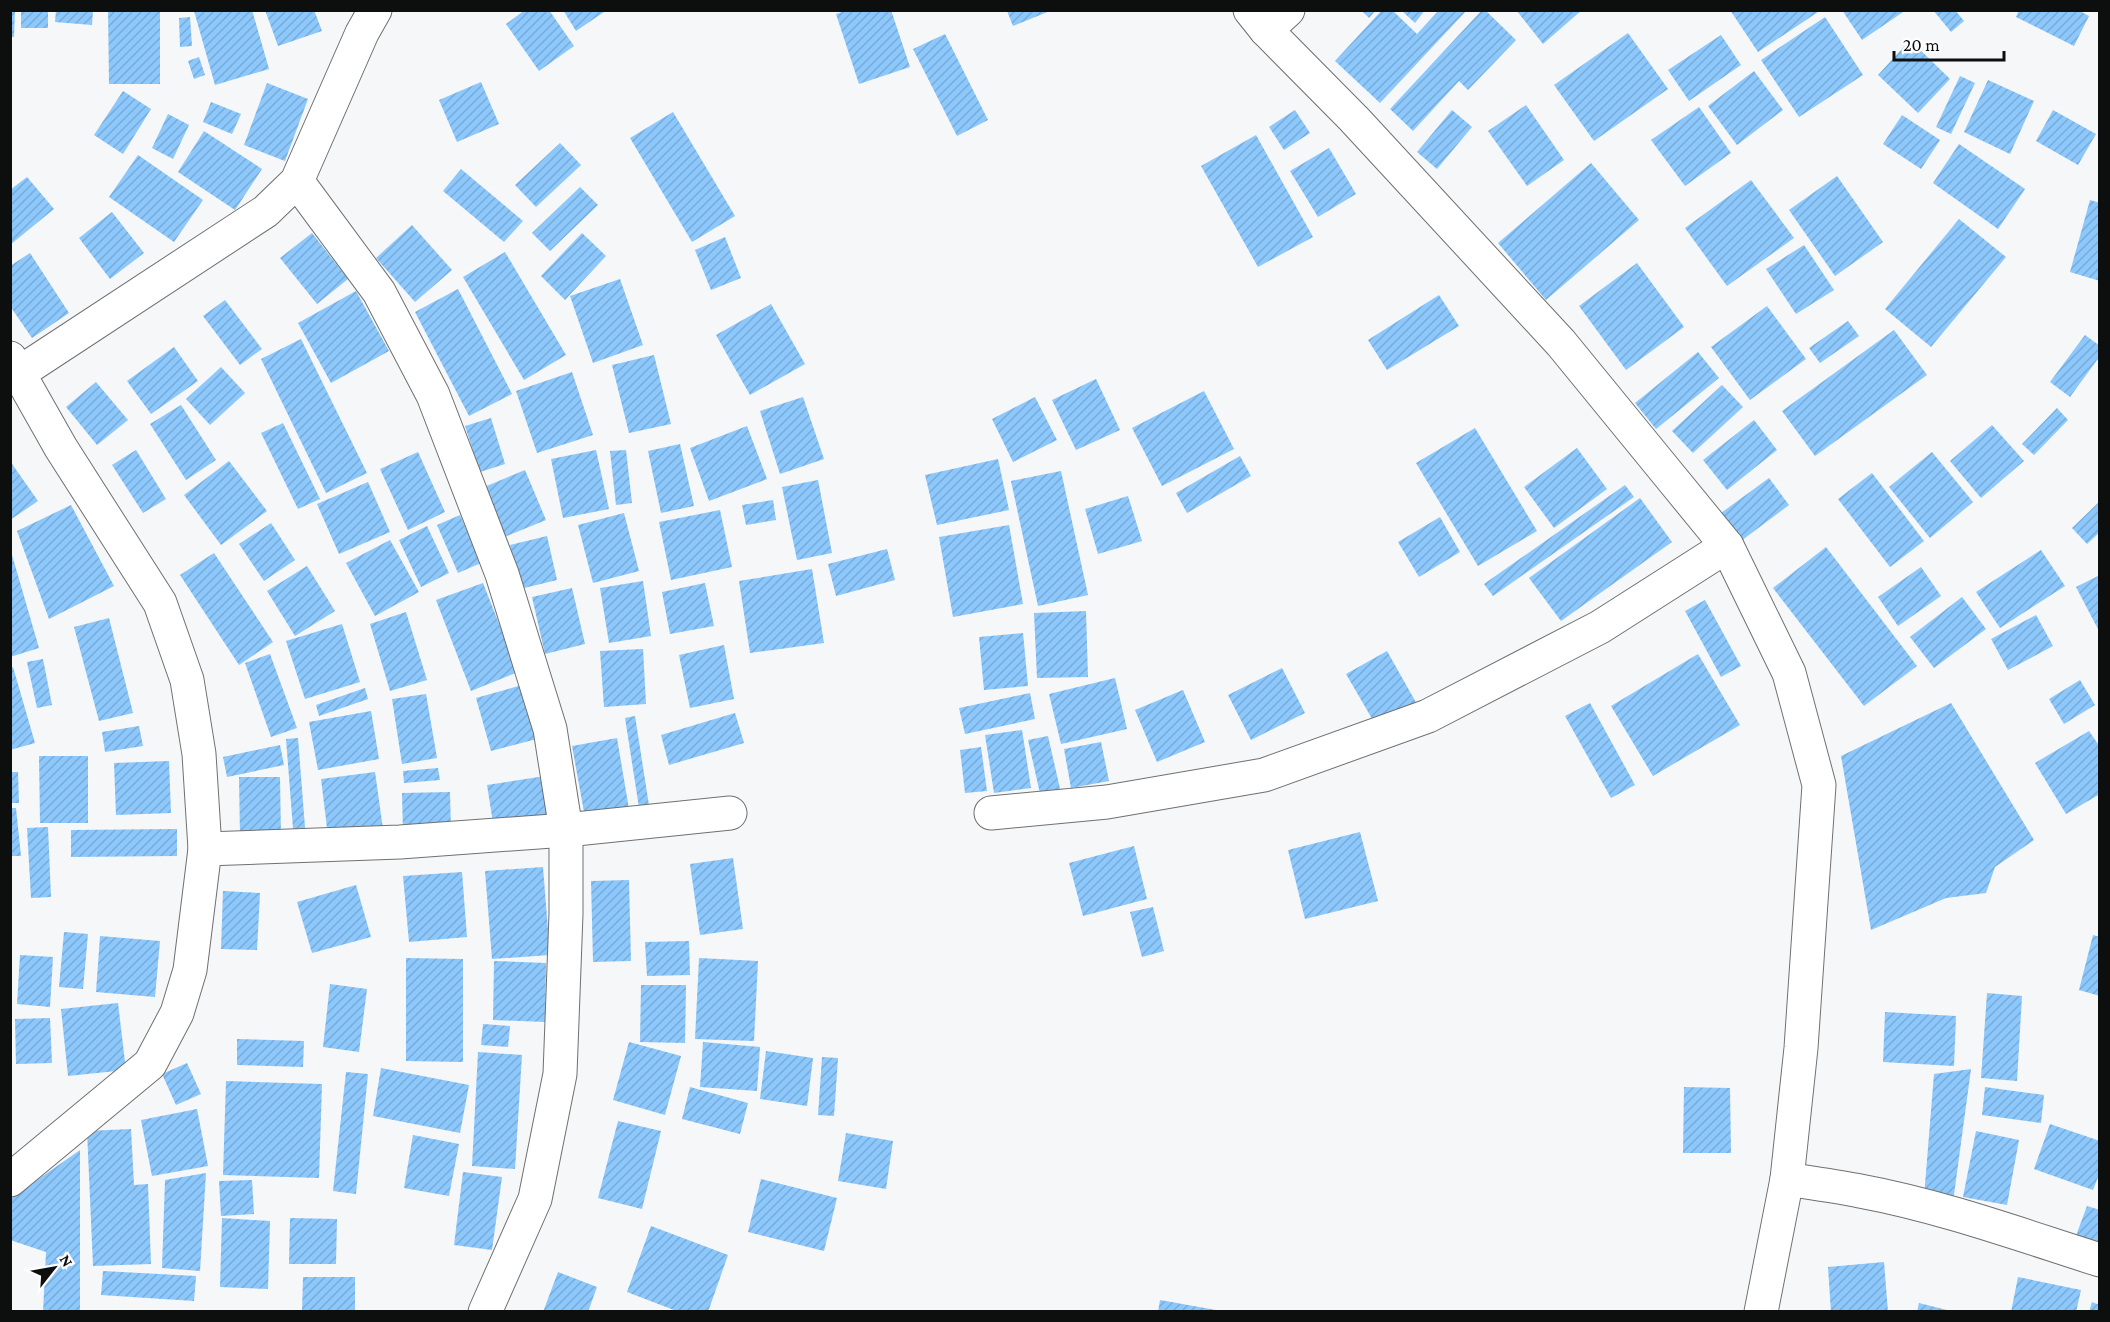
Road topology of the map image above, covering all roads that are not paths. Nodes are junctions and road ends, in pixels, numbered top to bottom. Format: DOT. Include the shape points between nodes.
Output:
graph roads {
  1 [pos="375,10"];
  2 [pos="1268,17"];
  3 [pos="297,181"];
  4 [pos="15,366"];
  5 [pos="1727,546"];
  6 [pos="730,813"];
  7 [pos="991,813"];
  8 [pos="566,830"];
  9 [pos="205,849"];
  10 [pos="1787,1179"];
  11 [pos="10,1180"];
  12 [pos="2100,1260"];
  13 [pos="485,1311"];
  14 [pos="1761,1311"];
  1 -- 3 [label="street"];
  2 -- 5 [label="street" via="1354,119 1562,343"];
  3 -- 4 [label="street" via="266,211"];
  3 -- 8 [label="street" via="379,292 433,394 502,574 550,729"];
  4 -- 9 [label="street" via="61,448 160,603 187,680 199,754"];
  5 -- 7 [label="street" via="1599,627 1428,717 1264,775 1107,802"];
  5 -- 10 [label="street" via="1789,673 1819,785 1803,1025"];
  6 -- 8 [label="street"];
  8 -- 9 [label="street" via="400,842"];
  8 -- 13 [label="street" via="567,914 560,1074 535,1199"];
  9 -- 11 [label="street" via="190,970 177,1013 150,1064"];
  10 -- 12 [label="street" via="1861,1191 1929,1208"];
  10 -- 14 [label="street"];
}
